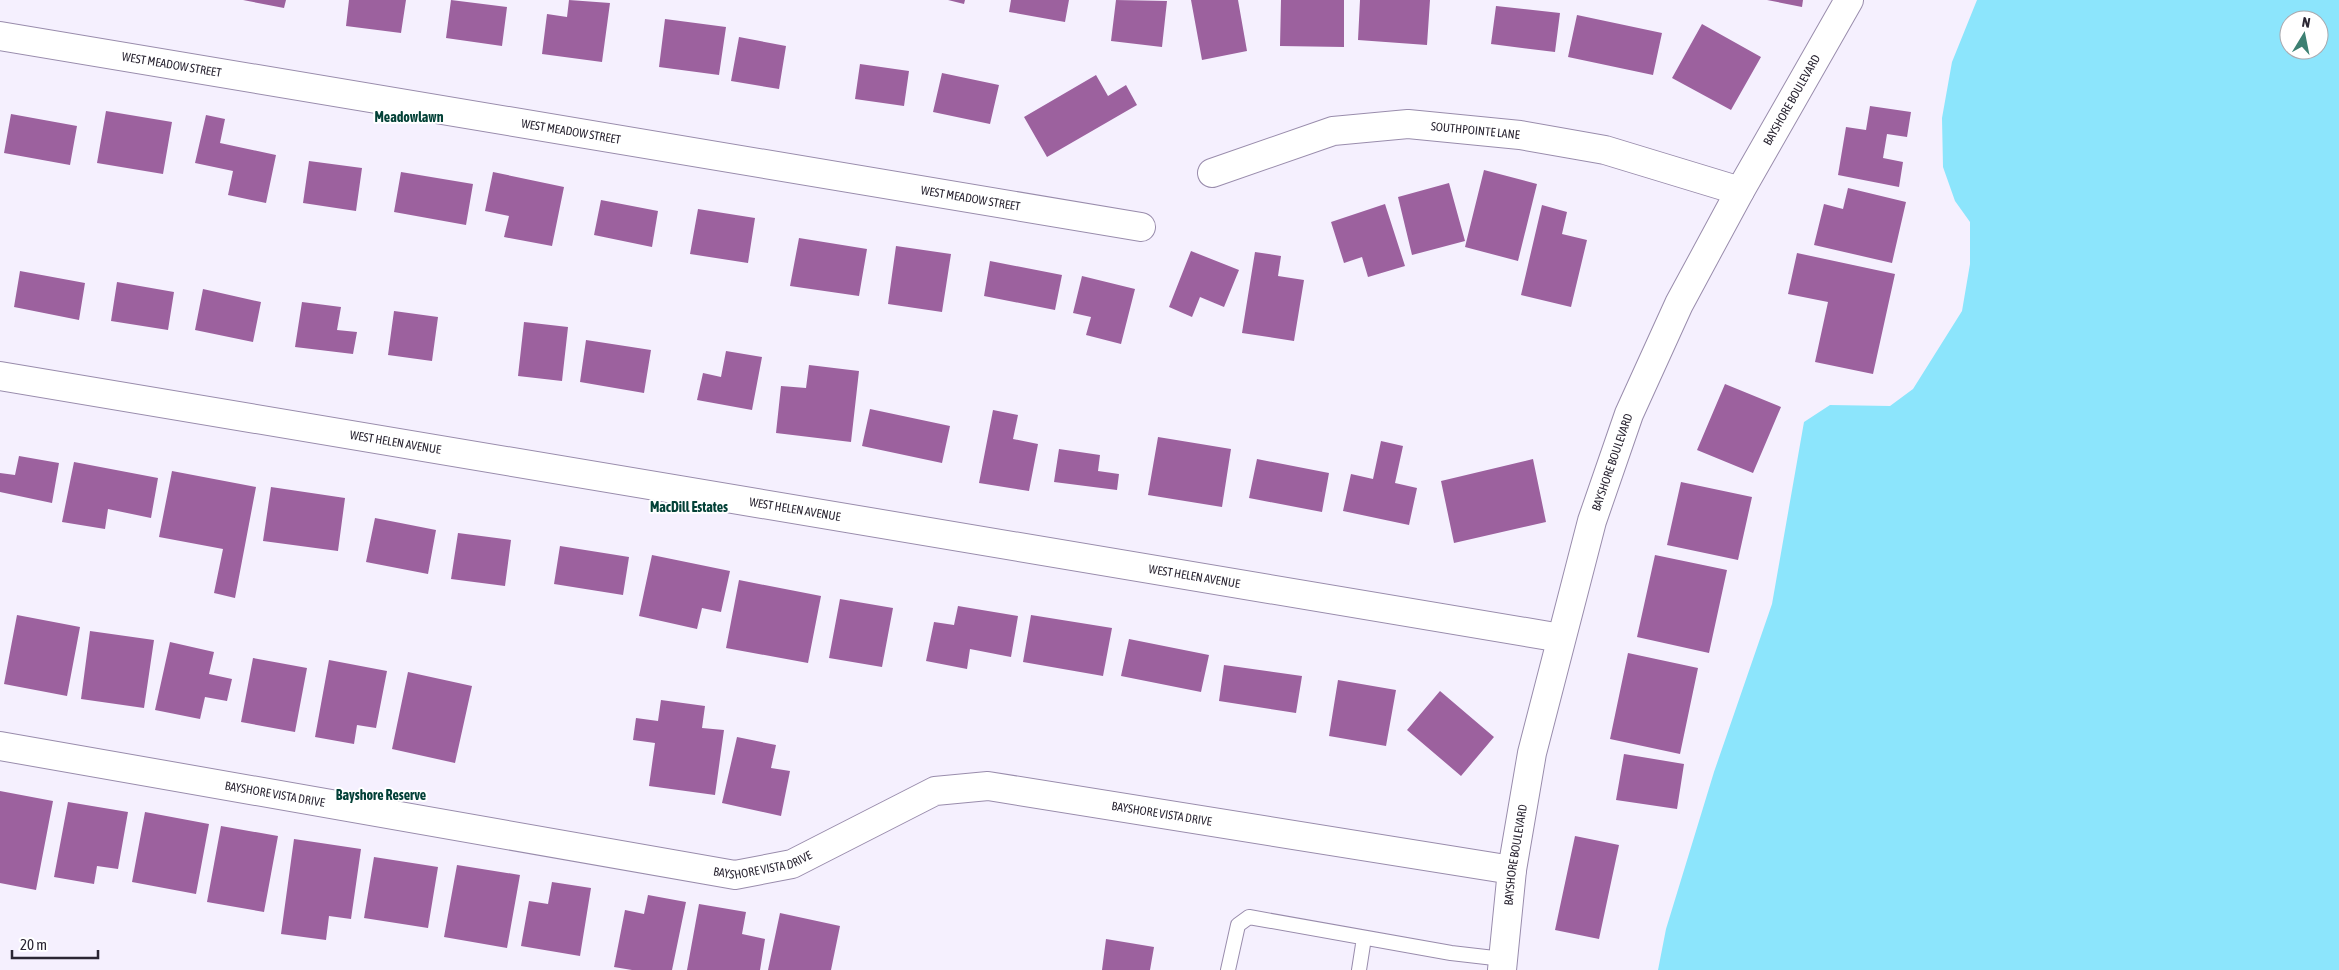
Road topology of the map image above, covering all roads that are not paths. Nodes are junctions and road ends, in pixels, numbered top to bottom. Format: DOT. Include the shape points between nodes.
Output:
graph roads {
  1 [pos="1849,0"];
  2 [pos="0,36"];
  3 [pos="1212,173"];
  4 [pos="1740,191"];
  5 [pos="1142,227"];
  6 [pos="0,376"];
  7 [pos="1562,638"];
  8 [pos="0,746"];
  9 [pos="1512,870"];
  10 [pos="1364,938"];
  11 [pos="1502,964"];
  12 [pos="1228,970"];
  13 [pos="1359,970"];
  1 -- 4 [label="street, BAYSHORE BOULEVARD"];
  2 -- 5 [label="street, WEST MEADOW STREET"];
  3 -- 4 [label="street, SOUTHPOINTE LANE" via="1333,131 1408,124 1520,135 1605,150"];
  4 -- 7 [label="street, BAYSHORE BOULEVARD" via="1679,304 1629,414 1592,521"];
  6 -- 7 [label="street, WEST HELEN AVENUE"];
  7 -- 9 [label="street, BAYSHORE BOULEVARD" via="1532,753"];
  8 -- 9 [label="street, BAYSHORE VISTA DRIVE" via="735,875 792,864 935,791 988,786"];
  9 -- 11 [label="street, BAYSHORE BOULEVARD"];
  10 -- 11 [label="lane"];
  10 -- 12 [label="lane" via="1249,917 1238,926"];
  10 -- 13 [label="lane"];
}
